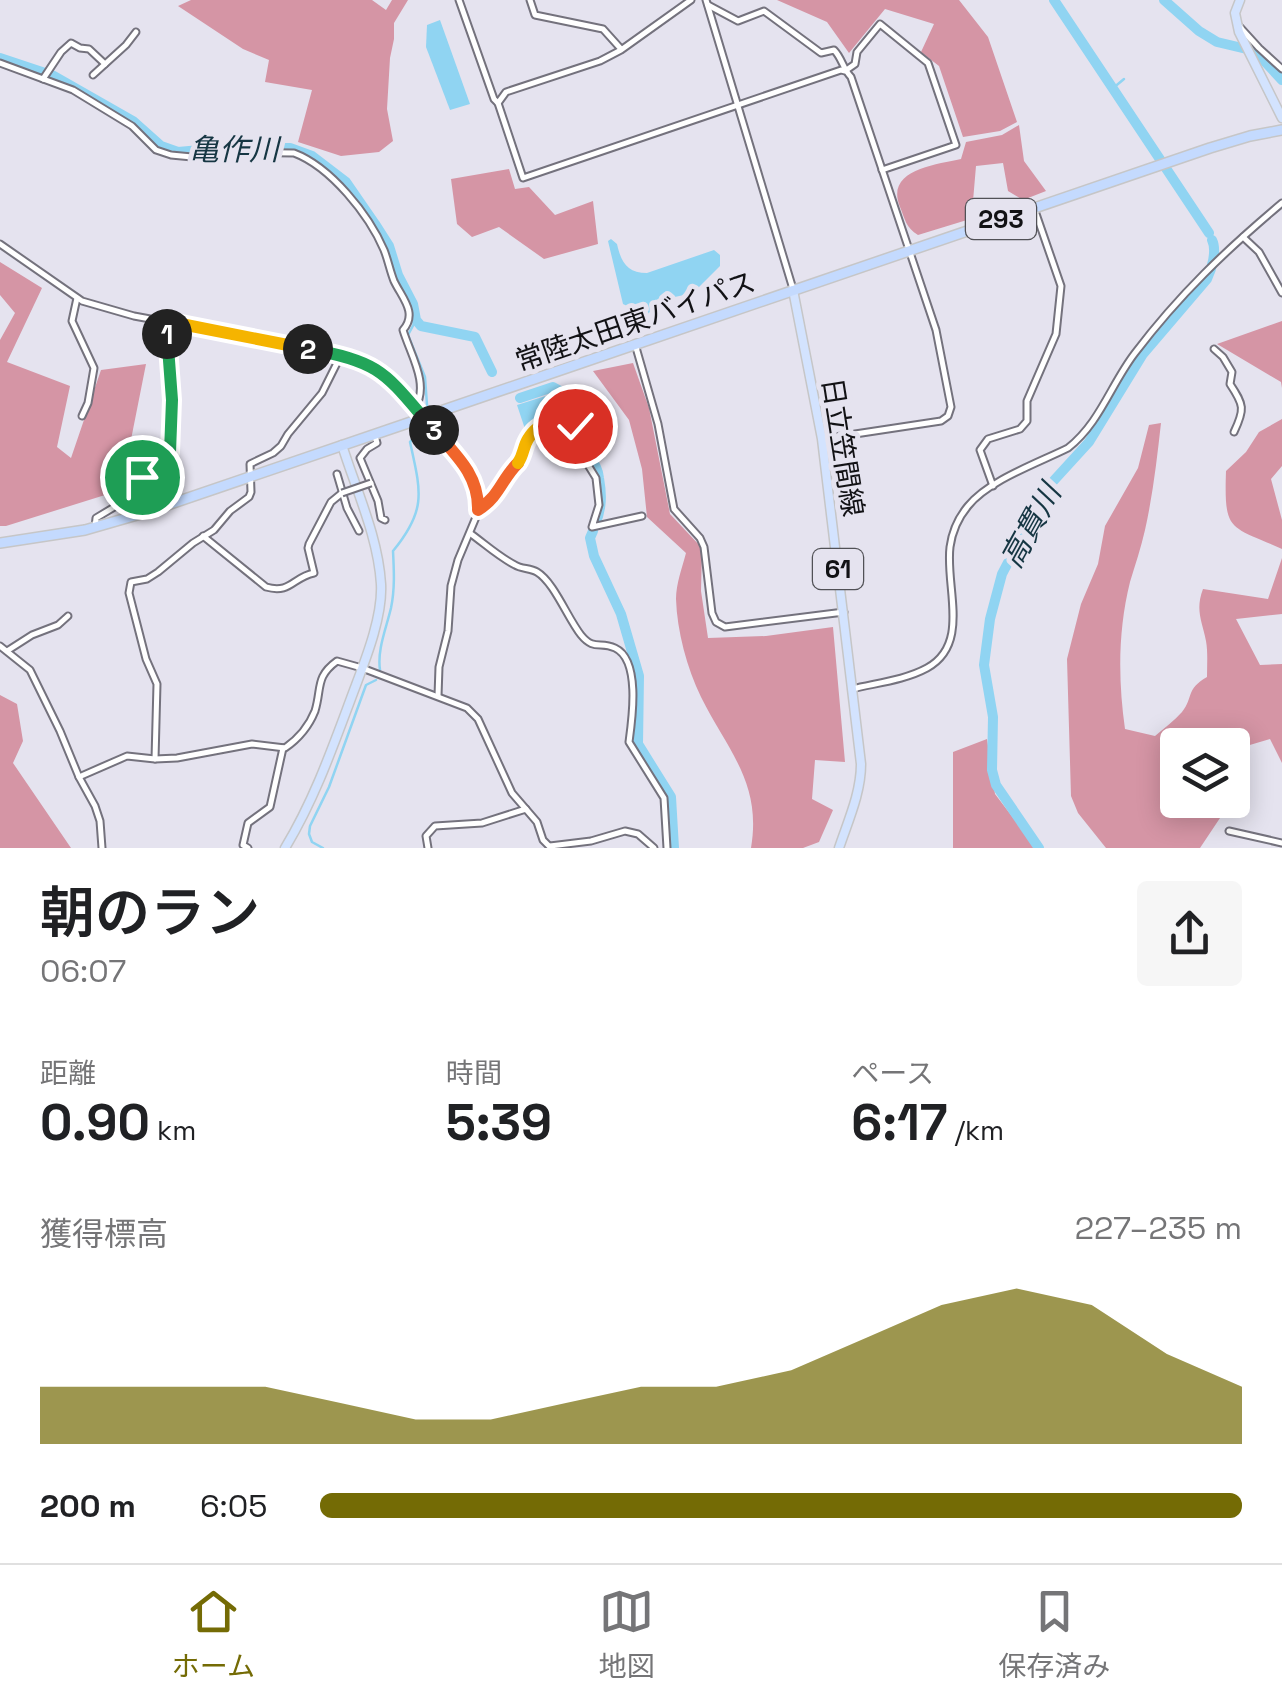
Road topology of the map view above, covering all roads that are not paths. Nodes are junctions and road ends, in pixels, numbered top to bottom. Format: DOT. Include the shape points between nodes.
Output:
graph roads {
  1 [pos="459,0"];
  2 [pos="530,0"];
  3 [pos="691,0"];
  4 [pos="1240,0"];
  5 [pos="707,3"];
  6 [pos="1236,22"];
  7 [pos="136,32"];
  8 [pos="622,50"];
  9 [pos="0,63"];
  10 [pos="105,64"];
  11 [pos="1282,68"];
  12 [pos="845,71"];
  13 [pos="45,75"];
  14 [pos="93,75"];
  15 [pos="498,103"];
  16 [pos="738,106"];
  17 [pos="1282,118"];
  18 [pos="1282,130"];
  19 [pos="882,170"];
  20 [pos="1282,204"];
  21 [pos="1034,208"];
  22 [pos="1242,237"];
  23 [pos="0,244"];
  24 [pos="909,250"];
  25 [pos="793,290"];
  26 [pos="1282,293"];
  27 [pos="77,298"];
  28 [pos="166,321"];
  29 [pos="635,344"];
  30 [pos="1214,349"];
  31 [pos="338,354"];
  32 [pos="415,408"];
  33 [pos="82,416"];
  34 [pos="1234,432"];
  35 [pos="374,434"];
  36 [pos="822,440"];
  37 [pos="342,444"];
  38 [pos="336,474"];
  39 [pos="250,476"];
  40 [pos="371,483"];
  41 [pos="993,486"];
  42 [pos="342,493"];
  43 [pos="478,510"];
  44 [pos="642,516"];
  45 [pos="385,520"];
  46 [pos="94,527"];
  47 [pos="359,532"];
  48 [pos="470,534"];
  49 [pos="203,535"];
  50 [pos="0,543"];
  51 [pos="844,612"];
  52 [pos="68,616"];
  53 [pos="0,646"];
  54 [pos="7,651"];
  55 [pos="362,668"];
  56 [pos="852,689"];
  57 [pos="438,696"];
  58 [pos="283,748"];
  59 [pos="155,759"];
  60 [pos="79,777"];
  61 [pos="526,809"];
  62 [pos="1228,832"];
  63 [pos="1282,843"];
  64 [pos="550,847"];
  65 [pos="102,848"];
  66 [pos="248,848"];
  67 [pos="285,848"];
  68 [pos="428,848"];
  69 [pos="654,848"];
  70 [pos="667,848"];
  71 [pos="838,848"];
  1 -- 15 [label="street"];
  2 -- 8 [label="street" via="535,15 603,28"];
  3 -- 8 [label="street"];
  4 -- 6 [label="main road"];
  5 -- 12 [label="street" via="738,21 764,11 821,54 834,50"];
  5 -- 16 [label="street"];
  6 -- 11 [label="street"];
  6 -- 17 [label="main road"];
  7 -- 10 [label="street"];
  8 -- 15 [label="street" via="506,92"];
  9 -- 13 [label="street"];
  10 -- 13 [label="street" via="71,43"];
  10 -- 14 [label="street"];
  12 -- 16 [label="street"];
  12 -- 19 [label="street"];
  12 -- 19 [label="street" via="880,24 928,63 956,145"];
  13 -- 32 [label="street" via="132,126 156,150 192,157 294,153 329,176 363,213 404,295 411,315 403,330 420,379"];
  15 -- 16 [label="street" via="523,178"];
  16 -- 25 [label="street"];
  18 -- 21 [label="highway, 常陸太田東バイパス / 293"];
  19 -- 24 [label="street"];
  20 -- 22 [label="street"];
  21 -- 24 [label="highway, 常陸太田東バイパス / 293"];
  21 -- 41 [label="street" via="1061,286 1056,334 1028,401 1027,421 988,439 980,450"];
  22 -- 26 [label="street" via="1259,252"];
  22 -- 41 [label="street" via="1189,287 1133,356 1090,428 1068,448"];
  23 -- 27 [label="street"];
  24 -- 25 [label="highway, 常陸太田東バイパス / 293"];
  24 -- 36 [label="street" via="936,330 951,412 941,421"];
  25 -- 29 [label="highway, 常陸太田東バイパス / 293"];
  25 -- 36 [label="main road, 日立笠間線 / 61"];
  27 -- 28 [label="street"];
  27 -- 33 [label="street" via="72,321 94,368"];
  28 -- 31 [label="street"];
  28 -- 46 [label="street" via="168,459 142,477 126,500 96,518"];
  29 -- 35 [label="highway, 常陸太田東バイパス / 293, bridge"];
  29 -- 51 [label="street" via="674,510 704,548 713,618 725,626"];
  30 -- 34 [label="street" via="1228,363 1230,384 1242,400"];
  31 -- 32 [label="street" via="382,372"];
  31 -- 39 [label="street" via="314,404 273,453 250,464"];
  32 -- 43 [label="street" via="472,475"];
  35 -- 37 [label="highway, 常陸太田東バイパス / 293"];
  35 -- 40 [label="street" via="377,444 360,458"];
  36 -- 51 [label="main road, 日立笠間線 / 61"];
  37 -- 39 [label="highway, 常陸太田東バイパス / 293"];
  37 -- 55 [label="main road" via="382,589"];
  38 -- 42 [label="street"];
  39 -- 46 [label="highway, 常陸太田東バイパス / 293"];
  39 -- 49 [label="street" via="249,497"];
  40 -- 42 [label="street, bridge"];
  40 -- 45 [label="street"];
  41 -- 56 [label="street" via="972,500 952,534 954,624 948,648 918,672"];
  42 -- 47 [label="street"];
  42 -- 49 [label="street" via="309,544 314,573 286,589 266,587"];
  43 -- 44 [label="street" via="522,459 530,436 553,421 575,426 596,478 599,505 590,526"];
  43 -- 48 [label="street"];
  46 -- 50 [label="highway, 常陸太田東バイパス / 293"];
  48 -- 57 [label="street" via="450,586"];
  48 -- 70 [label="street" via="517,567 538,572 592,646 614,648 626,658 633,689 629,742 664,798"];
  49 -- 59 [label="street" via="158,572 131,582 157,684"];
  51 -- 56 [label="main road, 日立笠間線 / 61"];
  52 -- 54 [label="street"];
  53 -- 54 [label="street"];
  54 -- 60 [label="street" via="30,670"];
  55 -- 57 [label="street"];
  55 -- 58 [label="street" via="337,661 325,670 315,711 300,737"];
  55 -- 67 [label="main road" via="326,765"];
  56 -- 71 [label="main road, 日立笠間線 / 61" via="861,776"];
  57 -- 61 [label="street" via="472,712"];
  58 -- 59 [label="street" via="252,744"];
  58 -- 66 [label="street" via="270,807 248,824 242,845"];
  59 -- 60 [label="street" via="127,756"];
  60 -- 65 [label="street" via="100,821"];
  61 -- 64 [label="street"];
  61 -- 68 [label="street" via="482,823 435,826 426,836"];
  62 -- 63 [label="street"];
  64 -- 69 [label="street" via="625,830"];
}
